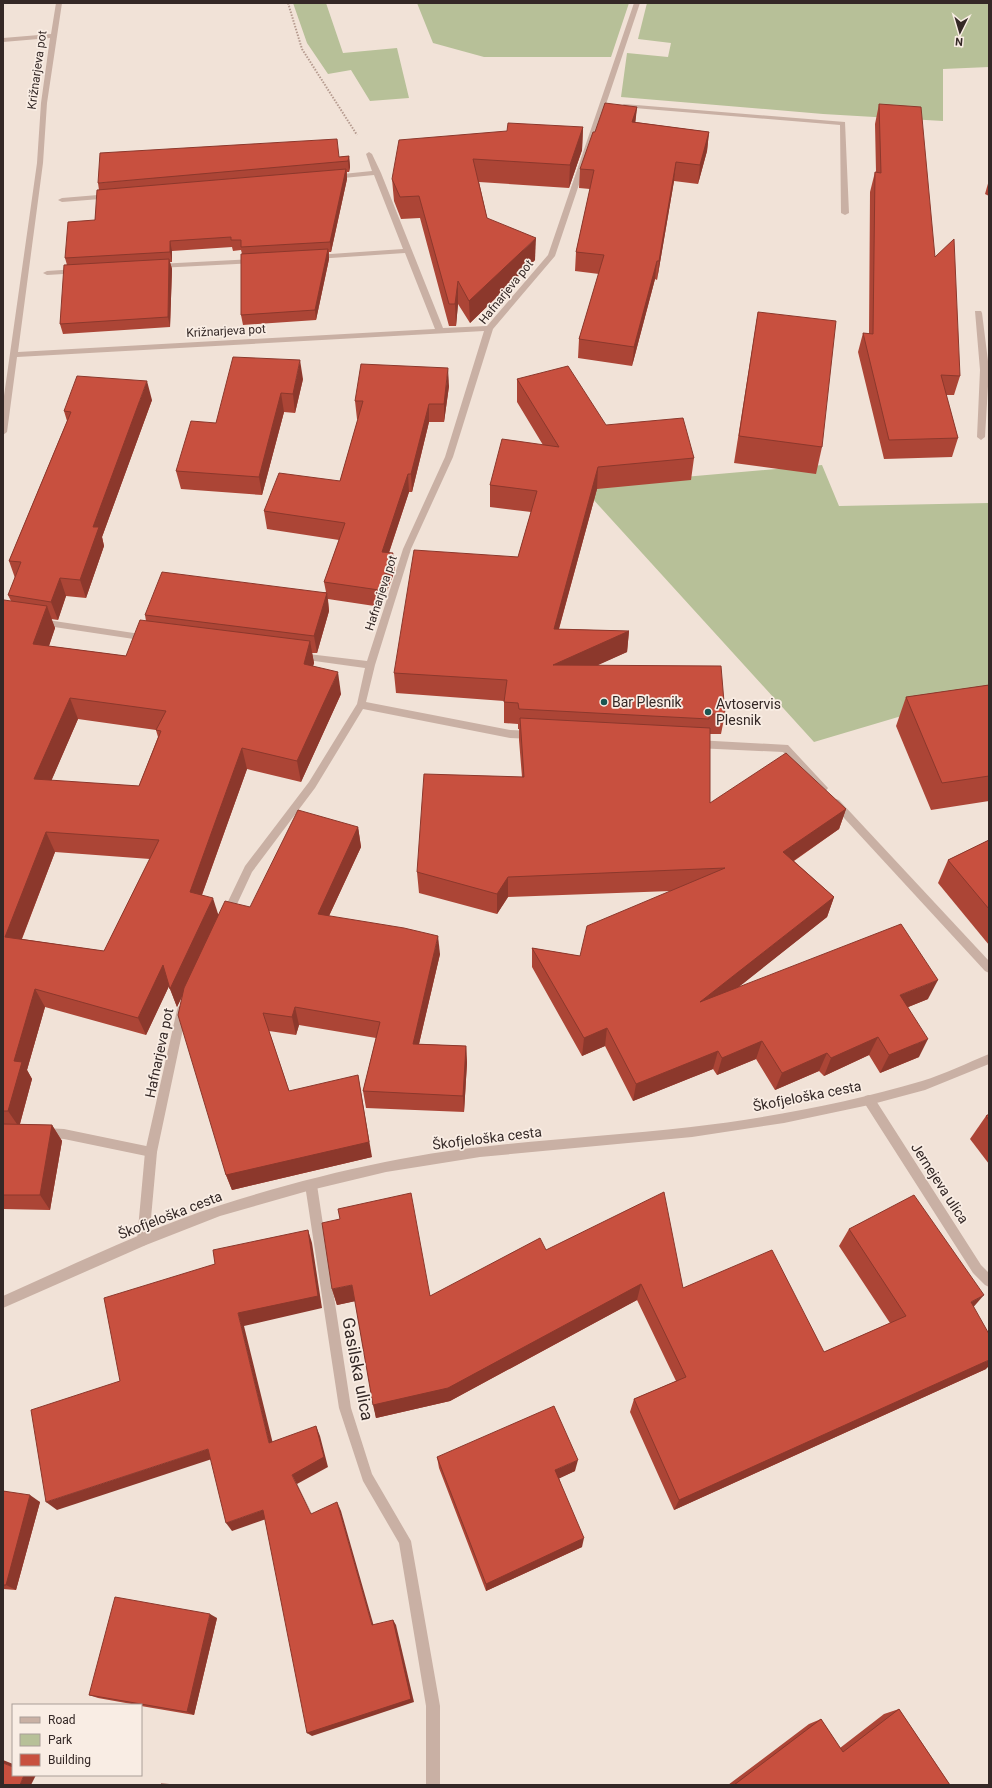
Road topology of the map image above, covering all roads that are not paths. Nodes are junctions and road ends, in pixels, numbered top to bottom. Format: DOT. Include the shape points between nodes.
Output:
graph roads {
  1 [pos="59,3"];
  2 [pos="637,3"];
  3 [pos="54,36"];
  4 [pos="3,40"];
  5 [pos="617,106"];
  6 [pos="370,154"];
  7 [pos="377,173"];
  8 [pos="322,178"];
  9 [pos="118,195"];
  10 [pos="62,200"];
  11 [pos="844,213"];
  12 [pos="408,251"];
  13 [pos="306,257"];
  14 [pos="259,260"];
  15 [pos="149,267"];
  16 [pos="86,271"];
  17 [pos="47,273"];
  18 [pos="978,313"];
  19 [pos="489,328"];
  20 [pos="440,331"];
  21 [pos="14,355"];
  22 [pos="986,371"];
  23 [pos="3,432"];
  24 [pos="981,437"];
  25 [pos="34,621"];
  26 [pos="159,639"];
  27 [pos="292,655"];
  28 [pos="370,665"];
  29 [pos="361,705"];
  30 [pos="541,736"];
  31 [pos="683,743"];
  32 [pos="224,919"];
  33 [pos="989,968"];
  34 [pos="184,1005"];
  35 [pos="989,1059"];
  36 [pos="869,1100"];
  37 [pos="33,1133"];
  38 [pos="151,1152"];
  39 [pos="311,1185"];
  40 [pos="144,1240"];
  41 [pos="989,1280"];
  42 [pos="3,1302"];
  43 [pos="433,1785"];
  1 -- 3 [label="street, Križnarjeva pot"];
  2 -- 19 [label="street, Hafnarjeva pot" via="606,105 551,256"];
  3 -- 4 [label="street"];
  3 -- 21 [label="street, Križnarjeva pot"];
  5 -- 11 [label="street" via="843,123"];
  6 -- 7 [label="street"];
  7 -- 8 [label="street"];
  7 -- 12 [label="street"];
  9 -- 10 [label="street"];
  12 -- 13 [label="street"];
  12 -- 20 [label="street"];
  14 -- 15 [label="street"];
  16 -- 17 [label="street"];
  18 -- 22 [label="street"];
  19 -- 20 [label="street, Križnarjeva pot"];
  19 -- 28 [label="street, Hafnarjeva pot" via="449,457 407,550"];
  20 -- 21 [label="street, Križnarjeva pot"];
  21 -- 23 [label="street, Križnarjeva pot"];
  22 -- 24 [label="street"];
  25 -- 26 [label="street"];
  27 -- 28 [label="street"];
  28 -- 29 [label="street, Hafnarjeva pot"];
  29 -- 30 [label="street" via="510,734"];
  29 -- 32 [label="street, Hafnarjeva pot" via="312,785 248,869"];
  31 -- 33 [label="street" via="785,748"];
  34 -- 38 [label="street, Hafnarjeva pot"];
  35 -- 36 [label="street, Škofjeloška cesta" via="925,1085"];
  36 -- 39 [label="street, Škofjeloška cesta" via="784,1118 692,1132 473,1153 386,1167"];
  36 -- 41 [label="street, Jernejeva ulica" via="977,1268"];
  37 -- 38 [label="street" via="64,1134"];
  38 -- 40 [label="street, Hafnarjeva pot"];
  39 -- 40 [label="street, Škofjeloška cesta" via="220,1211"];
  39 -- 43 [label="street, Gasilska ulica" via="345,1408 367,1477 405,1540 433,1706"];
  40 -- 42 [label="street, Škofjeloška cesta"];
}
